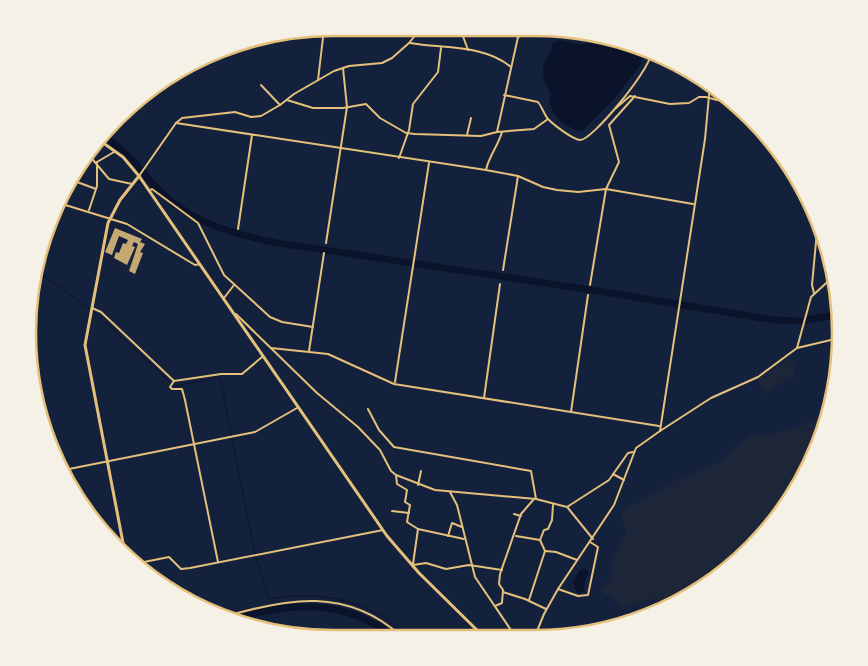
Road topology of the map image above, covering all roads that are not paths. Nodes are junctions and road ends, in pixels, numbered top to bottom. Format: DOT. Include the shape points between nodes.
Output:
graph roads {
  1 [pos="415,36"];
  2 [pos="463,36"];
  3 [pos="323,37"];
  4 [pos="518,37"];
  5 [pos="409,43"];
  6 [pos="441,48"];
  7 [pos="468,50"];
  8 [pos="649,59"];
  9 [pos="511,67"];
  10 [pos="342,68"];
  11 [pos="318,80"];
  12 [pos="261,85"];
  13 [pos="276,93"];
  14 [pos="710,94"];
  15 [pos="504,95"];
  16 [pos="635,96"];
  17 [pos="272,97"];
  18 [pos="710,97"];
  19 [pos="287,100"];
  20 [pos="719,100"];
  21 [pos="280,105"];
  22 [pos="347,107"];
  23 [pos="614,109"];
  24 [pos="471,118"];
  25 [pos="548,119"];
  26 [pos="176,123"];
  27 [pos="502,131"];
  28 [pos="406,132"];
  29 [pos="497,132"];
  30 [pos="252,135"];
  31 [pos="467,135"];
  32 [pos="105,144"];
  33 [pos="340,148"];
  34 [pos="116,151"];
  35 [pos="400,158"];
  36 [pos="93,159"];
  37 [pos="97,162"];
  38 [pos="429,163"];
  39 [pos="486,170"];
  40 [pos="140,175"];
  41 [pos="518,176"];
  42 [pos="78,182"];
  43 [pos="132,184"];
  44 [pos="96,189"];
  45 [pos="606,189"];
  46 [pos="149,191"];
  47 [pos="693,204"];
  48 [pos="66,205"];
  49 [pos="88,211"];
  50 [pos="110,218"];
  51 [pos="238,229"];
  52 [pos="816,239"];
  53 [pos="326,243"];
  54 [pos="324,253"];
  55 [pos="200,264"];
  56 [pos="502,270"];
  57 [pos="827,282"];
  58 [pos="500,284"];
  59 [pos="234,285"];
  60 [pos="590,285"];
  61 [pos="814,293"];
  62 [pos="588,295"];
  63 [pos="223,300"];
  64 [pos="228,307"];
  65 [pos="91,308"];
  66 [pos="313,327"];
  67 [pos="832,340"];
  68 [pos="271,348"];
  69 [pos="798,348"];
  70 [pos="309,351"];
  71 [pos="262,357"];
  72 [pos="174,381"];
  73 [pos="394,384"];
  74 [pos="484,398"];
  75 [pos="297,408"];
  76 [pos="368,408"];
  77 [pos="571,412"];
  78 [pos="659,426"];
  79 [pos="660,431"];
  80 [pos="194,444"];
  81 [pos="634,452"];
  82 [pos="107,462"];
  83 [pos="70,469"];
  84 [pos="422,471"];
  85 [pos="614,474"];
  86 [pos="396,475"];
  87 [pos="624,480"];
  88 [pos="418,485"];
  89 [pos="450,492"];
  90 [pos="535,499"];
  91 [pos="553,505"];
  92 [pos="567,508"];
  93 [pos="392,511"];
  94 [pos="409,513"];
  95 [pos="514,514"];
  96 [pos="520,516"];
  97 [pos="462,527"];
  98 [pos="418,529"];
  99 [pos="382,530"];
  100 [pos="448,536"];
  101 [pos="515,536"];
  102 [pos="465,539"];
  103 [pos="593,539"];
  104 [pos="540,540"];
  105 [pos="590,542"];
  106 [pos="123,543"];
  107 [pos="545,551"];
  108 [pos="578,560"];
  109 [pos="144,562"];
  110 [pos="218,562"];
  111 [pos="412,565"];
  112 [pos="471,566"];
  113 [pos="502,570"];
  114 [pos="558,589"];
  115 [pos="503,592"];
  116 [pos="529,600"];
  117 [pos="495,606"];
  118 [pos="546,609"];
  119 [pos="237,614"];
  120 [pos="393,630"];
  121 [pos="477,630"];
  122 [pos="511,630"];
  123 [pos="537,630"];
  1 -- 5 [label="street"];
  2 -- 7 [label="street"];
  3 -- 11 [label="street"];
  4 -- 9 [label="street"];
  5 -- 6 [label="street"];
  5 -- 10 [label="street" via="382,64"];
  6 -- 7 [label="street"];
  6 -- 28 [label="street" via="438,72 413,104"];
  7 -- 9 [label="street" via="486,53"];
  8 -- 23 [label="street" via="645,70"];
  9 -- 15 [label="street"];
  10 -- 11 [label="street"];
  10 -- 22 [label="street"];
  11 -- 19 [label="street"];
  12 -- 17 [label="street"];
  13 -- 17 [label="street"];
  14 -- 18 [label="street"];
  15 -- 25 [label="street" via="538,102"];
  15 -- 29 [label="street"];
  16 -- 18 [label="street" via="681,104 699,97"];
  16 -- 23 [label="street" via="630,96"];
  16 -- 45 [label="street" via="608,125 619,162"];
  17 -- 21 [label="street"];
  18 -- 20 [label="street"];
  18 -- 47 [label="street"];
  19 -- 21 [label="street"];
  19 -- 22 [label="street" via="313,108"];
  21 -- 26 [label="street" via="258,117 235,112 188,116"];
  22 -- 28 [label="street" via="366,104 380,118"];
  22 -- 33 [label="street"];
  23 -- 25 [label="street" via="592,135 583,140"];
  24 -- 31 [label="street"];
  25 -- 27 [label="street" via="534,129"];
  26 -- 30 [label="street"];
  26 -- 40 [label="street"];
  27 -- 29 [label="street"];
  27 -- 39 [label="street"];
  28 -- 31 [label="street"];
  28 -- 35 [label="street"];
  29 -- 31 [label="street"];
  30 -- 33 [label="street"];
  30 -- 51 [label="street"];
  32 -- 34 [label="main road"];
  33 -- 35 [label="street"];
  33 -- 53 [label="street"];
  34 -- 37 [label="street"];
  34 -- 40 [label="main road"];
  35 -- 38 [label="street"];
  36 -- 37 [label="street"];
  37 -- 43 [label="street" via="109,179"];
  37 -- 44 [label="street"];
  38 -- 39 [label="street"];
  38 -- 73 [label="street"];
  39 -- 41 [label="street"];
  40 -- 43 [label="main road"];
  40 -- 46 [label="main road"];
  41 -- 45 [label="street" via="557,190"];
  41 -- 56 [label="street"];
  42 -- 44 [label="street"];
  43 -- 50 [label="main road"];
  44 -- 49 [label="street"];
  45 -- 47 [label="street"];
  45 -- 60 [label="street"];
  46 -- 55 [label="main road"];
  46 -- 59 [label="street" via="152,189 198,223 216,262"];
  47 -- 78 [label="street"];
  48 -- 49 [label="street"];
  49 -- 50 [label="street"];
  50 -- 55 [label="street" via="145,234 195,265"];
  50 -- 65 [label="main road"];
  52 -- 61 [label="street"];
  54 -- 66 [label="street"];
  55 -- 63 [label="main road"];
  57 -- 61 [label="street"];
  58 -- 74 [label="street"];
  59 -- 63 [label="street"];
  59 -- 66 [label="street" via="270,317"];
  61 -- 69 [label="street"];
  62 -- 77 [label="street"];
  63 -- 64 [label="main road"];
  64 -- 68 [label="street"];
  64 -- 71 [label="main road"];
  65 -- 72 [label="street" via="101,312"];
  65 -- 82 [label="main road" via="86,355"];
  66 -- 70 [label="street"];
  67 -- 69 [label="street"];
  68 -- 70 [label="street"];
  68 -- 86 [label="street" via="358,427 380,450"];
  69 -- 79 [label="street" via="758,377 711,398"];
  70 -- 73 [label="street" via="340,358"];
  71 -- 72 [label="street" via="242,374"];
  71 -- 75 [label="main road"];
  72 -- 80 [label="street" via="170,386 172,389 183,390"];
  73 -- 74 [label="street"];
  74 -- 77 [label="street"];
  75 -- 80 [label="street" via="255,432"];
  75 -- 99 [label="main road"];
  76 -- 90 [label="street" via="379,430 394,447 531,471"];
  77 -- 78 [label="street"];
  78 -- 79 [label="street"];
  79 -- 81 [label="street"];
  80 -- 82 [label="street"];
  80 -- 110 [label="street"];
  81 -- 85 [label="street" via="628,453"];
  81 -- 87 [label="street"];
  82 -- 83 [label="street"];
  82 -- 106 [label="main road"];
  84 -- 88 [label="street"];
  85 -- 87 [label="street"];
  85 -- 92 [label="street"];
  86 -- 88 [label="street"];
  86 -- 94 [label="street" via="397,484 407,490 405,502 410,505"];
  87 -- 103 [label="street" via="614,505"];
  88 -- 89 [label="street"];
  89 -- 90 [label="street"];
  89 -- 97 [label="street"];
  90 -- 91 [label="street"];
  90 -- 96 [label="street"];
  91 -- 92 [label="street"];
  91 -- 104 [label="street" via="552,522"];
  92 -- 103 [label="street"];
  93 -- 94 [label="street"];
  94 -- 98 [label="street" via="407,522"];
  95 -- 96 [label="street"];
  96 -- 101 [label="street"];
  97 -- 100 [label="street" via="452,524"];
  97 -- 102 [label="street"];
  98 -- 100 [label="street"];
  98 -- 111 [label="street"];
  99 -- 110 [label="street"];
  99 -- 111 [label="main road"];
  100 -- 102 [label="street"];
  101 -- 104 [label="street"];
  101 -- 113 [label="street"];
  102 -- 112 [label="street"];
  103 -- 105 [label="street"];
  104 -- 107 [label="street"];
  105 -- 108 [label="street"];
  105 -- 114 [label="street" via="598,547 588,595 578,596"];
  107 -- 108 [label="street"];
  107 -- 116 [label="street"];
  108 -- 114 [label="street"];
  109 -- 110 [label="street" via="169,557 182,568"];
  111 -- 112 [label="street" via="426,563 446,569"];
  111 -- 121 [label="main road"];
  112 -- 113 [label="street"];
  112 -- 117 [label="street"];
  113 -- 115 [label="street" via="499,584"];
  114 -- 118 [label="street"];
  115 -- 116 [label="street"];
  115 -- 117 [label="street" via="502,603"];
  116 -- 118 [label="street"];
  117 -- 122 [label="street"];
  118 -- 123 [label="street"];
  119 -- 120 [label="street" via="276,603 323,600 374,616"];
}
